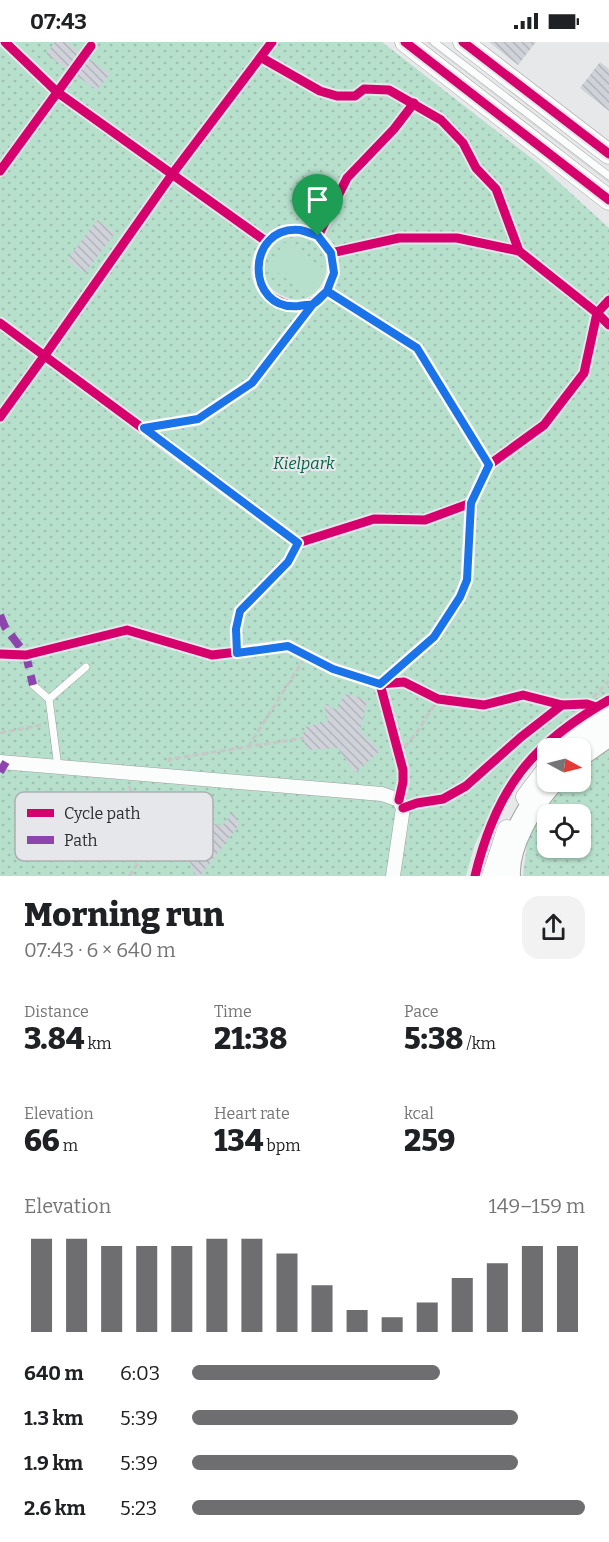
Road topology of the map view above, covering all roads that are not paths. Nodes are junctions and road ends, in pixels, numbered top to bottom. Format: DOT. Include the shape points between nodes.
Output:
graph roads {
  1 [pos="405,42"];
  2 [pos="434,42"];
  3 [pos="463,42"];
  4 [pos="609,154"];
  5 [pos="609,176"];
  6 [pos="609,200"];
  7 [pos="86,667"];
  8 [pos="33,685"];
  9 [pos="49,699"];
  10 [pos="606,710"];
  11 [pos="609,734"];
  12 [pos="577,738"];
  13 [pos="591,746"];
  14 [pos="0,762"];
  15 [pos="58,768"];
  16 [pos="537,783"];
  17 [pos="544,792"];
  18 [pos="393,876"];
  19 [pos="492,876"];
  20 [pos="508,876"];
  1 -- 6 [label="street"];
  2 -- 5 [label="lane"];
  3 -- 4 [label="street"];
  7 -- 9 [label="lane"];
  8 -- 9 [label="lane"];
  9 -- 15 [label="lane"];
  10 -- 12 [label="street"];
  11 -- 13 [label="highway"];
  14 -- 15 [label="street"];
  15 -- 18 [label="street" via="382,794 401,804"];
  16 -- 19 [label="street" via="507,828"];
  17 -- 20 [label="highway" via="514,840"];
}
